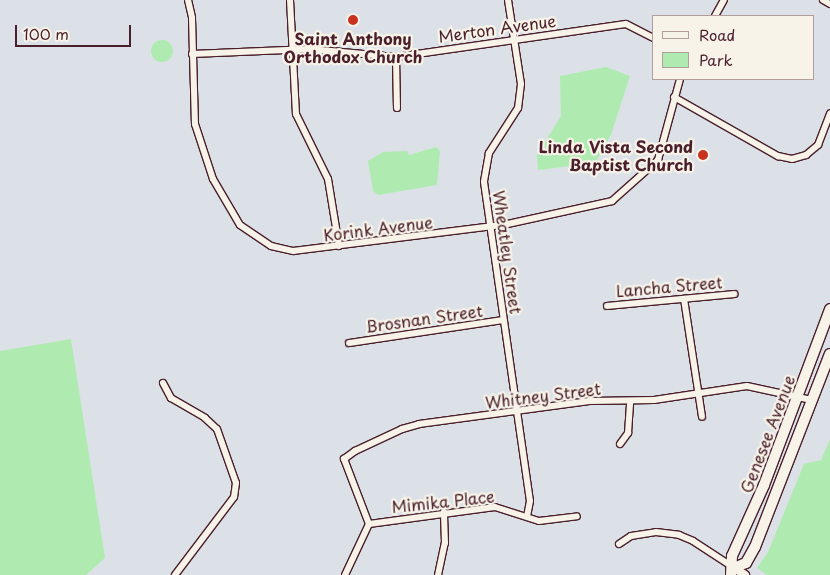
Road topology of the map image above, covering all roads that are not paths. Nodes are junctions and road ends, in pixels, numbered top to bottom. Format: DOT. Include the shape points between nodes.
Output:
graph roads {
  1 [pos="188,0"];
  2 [pos="290,0"];
  3 [pos="508,0"];
  4 [pos="724,0"];
  5 [pos="823,0"];
  6 [pos="830,4"];
  7 [pos="716,15"];
  8 [pos="652,37"];
  9 [pos="514,39"];
  10 [pos="292,49"];
  11 [pos="192,54"];
  12 [pos="396,57"];
  13 [pos="680,80"];
  14 [pos="674,97"];
  15 [pos="396,108"];
  16 [pos="830,113"];
  17 [pos="490,226"];
  18 [pos="339,246"];
  19 [pos="734,294"];
  20 [pos="684,298"];
  21 [pos="607,306"];
  22 [pos="830,309"];
  23 [pos="503,320"];
  24 [pos="349,343"];
  25 [pos="830,354"];
  26 [pos="163,383"];
  27 [pos="700,394"];
  28 [pos="798,396"];
  29 [pos="812,400"];
  30 [pos="630,402"];
  31 [pos="517,412"];
  32 [pos="702,417"];
  33 [pos="620,444"];
  34 [pos="444,512"];
  35 [pos="527,516"];
  36 [pos="577,516"];
  37 [pos="369,524"];
  38 [pos="619,544"];
  39 [pos="732,571"];
  40 [pos="175,575"];
  41 [pos="345,575"];
  42 [pos="438,575"];
  43 [pos="746,575"];
  1 -- 11 [label="street, Korink Avenue" via="192,18"];
  2 -- 10 [label="street"];
  3 -- 9 [label="street, Wheatley Street"];
  4 -- 7 [label="street"];
  5 -- 6 [label="street"];
  8 -- 9 [label="street, Merton Avenue" via="626,24"];
  9 -- 12 [label="street, Merton Avenue"];
  9 -- 17 [label="street, Wheatley Street" via="521,84 518,108 489,153 486,165 484,182"];
  10 -- 11 [label="street, Merton Avenue"];
  10 -- 12 [label="street, Merton Avenue"];
  10 -- 18 [label="street" via="296,114 328,179"];
  11 -- 18 [label="street, Korink Avenue" via="196,124 205,160 240,225 271,246 293,251"];
  12 -- 15 [label="street"];
  13 -- 14 [label="street, Korink Avenue"];
  14 -- 16 [label="street" via="778,156 792,159 818,145"];
  14 -- 17 [label="street, Korink Avenue" via="658,160 612,201 596,207"];
  17 -- 18 [label="street, Korink Avenue"];
  17 -- 23 [label="street, Wheatley Street"];
  19 -- 20 [label="street, Lancha Street"];
  20 -- 21 [label="street, Lancha Street"];
  20 -- 27 [label="street"];
  22 -- 28 [label="main road, Genesee Avenue"];
  23 -- 24 [label="street, Brosnan Street"];
  23 -- 31 [label="street, Wheatley Street"];
  25 -- 29 [label="main road, Genesee Avenue"];
  26 -- 40 [label="street" via="171,398 205,418 216,429 236,483 234,497"];
  27 -- 28 [label="street, Whitney Street" via="747,386"];
  27 -- 30 [label="street, Whitney Street"];
  27 -- 32 [label="street"];
  28 -- 29 [label="street, Whitney Street"];
  28 -- 39 [label="main road, Genesee Avenue" via="732,556"];
  29 -- 39 [label="main road, Genesee Avenue" via="755,547 746,563"];
  30 -- 31 [label="street, Whitney Street" via="589,400"];
  30 -- 33 [label="street" via="628,433"];
  31 -- 35 [label="street, Wheatley Street" via="530,501"];
  31 -- 37 [label="street, Whitney Street" via="419,424 355,451 344,459"];
  34 -- 35 [label="street, Mimika Place" via="495,507"];
  34 -- 37 [label="street, Mimika Place"];
  34 -- 42 [label="street" via="445,543"];
  35 -- 36 [label="street, Mimika Place" via="538,521"];
  37 -- 41 [label="street"];
  38 -- 39 [label="street" via="631,536 656,532 678,534"];
  39 -- 43 [label="street"];
}
